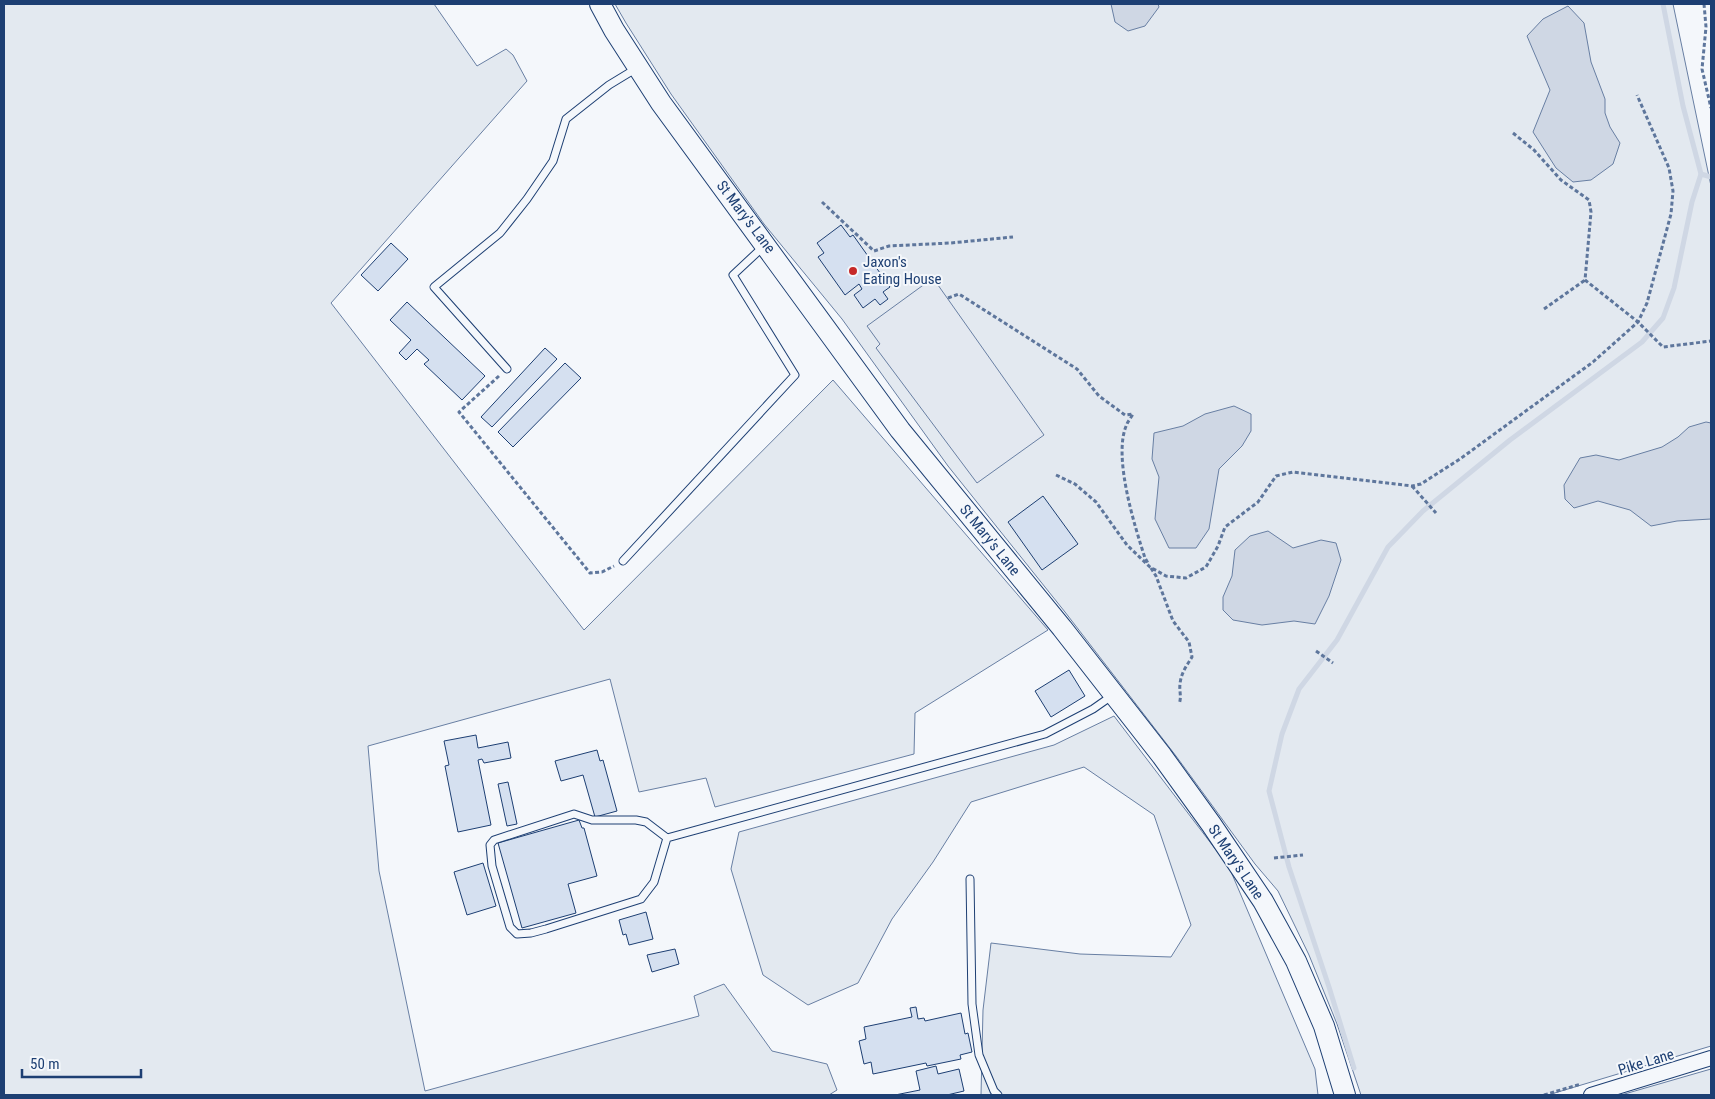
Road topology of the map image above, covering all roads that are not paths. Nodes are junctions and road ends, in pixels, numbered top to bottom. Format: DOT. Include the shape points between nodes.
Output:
graph roads {
  1 [pos="600,4"];
  2 [pos="637,67"];
  3 [pos="766,244"];
  4 [pos="507,369"];
  5 [pos="623,561"];
  6 [pos="1114,694"];
  7 [pos="667,838"];
  8 [pos="970,879"];
  9 [pos="1711,1058"];
  10 [pos="998,1095"];
  11 [pos="1345,1095"];
  12 [pos="1591,1095"];
  1 -- 2 [label="main road, St Mary's Lane"];
  2 -- 3 [label="main road, St Mary's Lane"];
  2 -- 4 [label="lane" via="566,119 552,161 527,200 500,233 434,287"];
  3 -- 5 [label="lane" via="733,275 795,375"];
  3 -- 6 [label="main road, St Mary's Lane" via="900,430"];
  6 -- 7 [label="lane" via="1045,734"];
  6 -- 11 [label="main road, St Mary's Lane" via="1162,756 1262,901 1296,961 1324,1026"];
  7 -- 7 [label="lane" via="654,882 641,899 531,933 517,934 510,927 492,866 490,845 494,840 574,814 592,820 646,822"];
  8 -- 10 [label="lane" via="972,1004 979,1055"];
  9 -- 12 [label="street, Pike Lane"];
}
